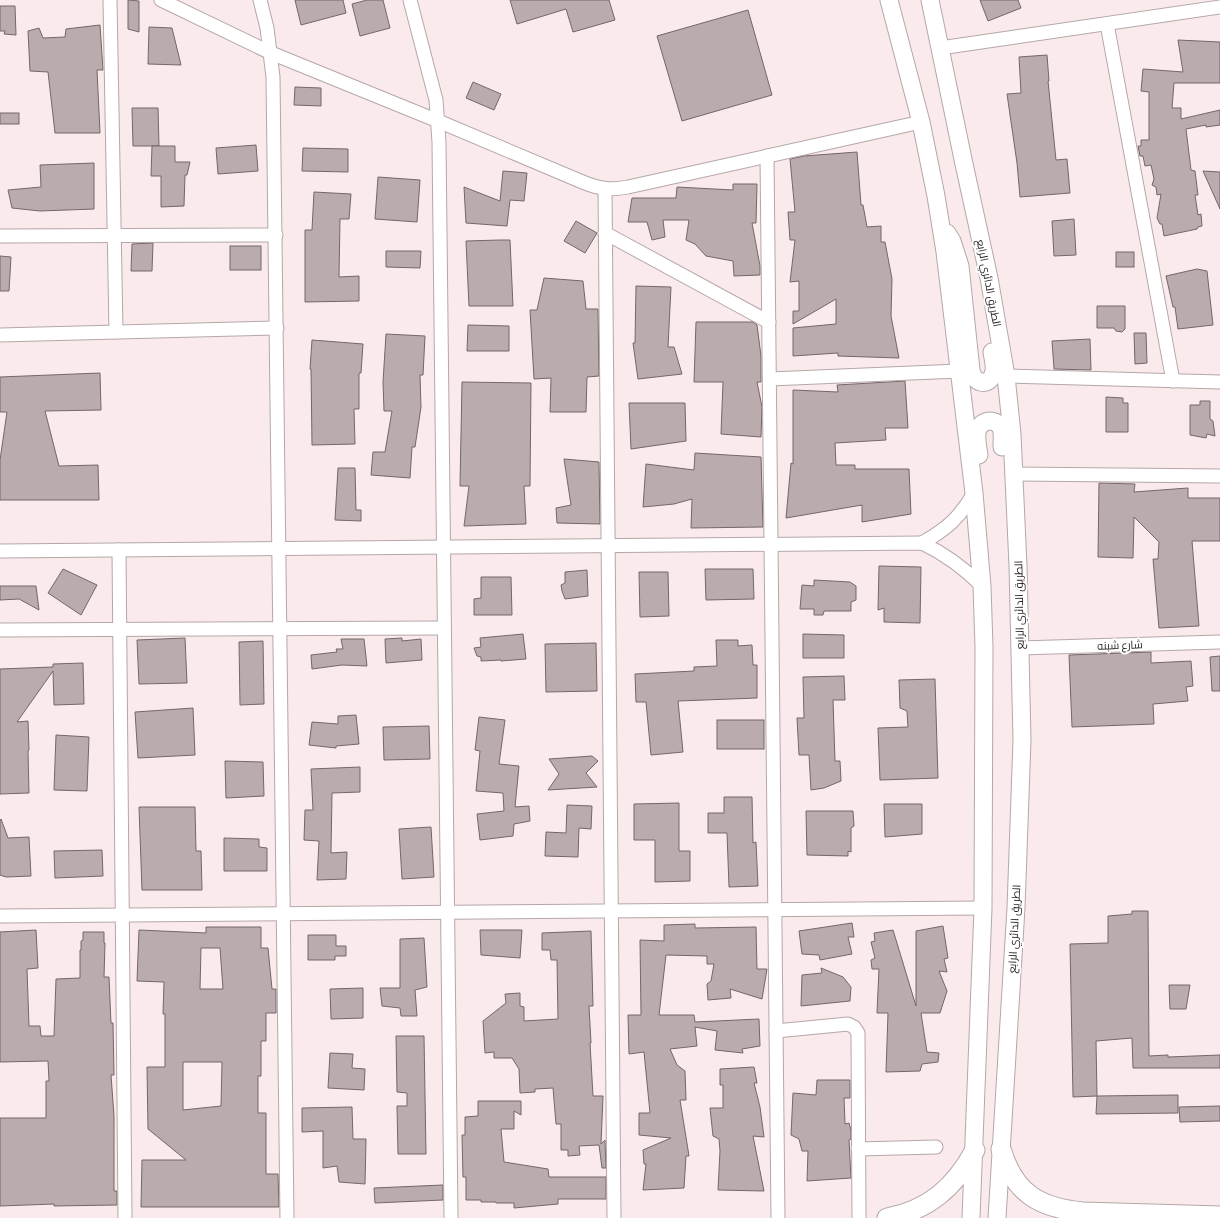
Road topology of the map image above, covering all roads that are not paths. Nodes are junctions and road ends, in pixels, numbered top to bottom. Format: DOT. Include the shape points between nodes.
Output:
graph roads {
  1 [pos="110,0"];
  2 [pos="160,0"];
  3 [pos="260,0"];
  4 [pos="410,0"];
  5 [pos="889,0"];
  6 [pos="930,0"];
  7 [pos="1220,6"];
  8 [pos="1107,24"];
  9 [pos="940,48"];
  10 [pos="271,53"];
  11 [pos="438,121"];
  12 [pos="921,122"];
  13 [pos="767,156"];
  14 [pos="605,189"];
  15 [pos="940,223"];
  16 [pos="606,233"];
  17 [pos="276,235"];
  18 [pos="0,236"];
  19 [pos="114,236"];
  20 [pos="990,286"];
  21 [pos="769,322"];
  22 [pos="277,328"];
  23 [pos="116,332"];
  24 [pos="0,335"];
  25 [pos="959,371"];
  26 [pos="1006,376"];
  27 [pos="770,379"];
  28 [pos="1173,381"];
  29 [pos="1220,382"];
  30 [pos="1014,474"];
  31 [pos="1220,476"];
  32 [pos="974,493"];
  33 [pos="922,543"];
  34 [pos="771,544"];
  35 [pos="608,546"];
  36 [pos="443,547"];
  37 [pos="279,549"];
  38 [pos="119,550"];
  39 [pos="0,551"];
  40 [pos="978,552"];
  41 [pos="1018,566"];
  42 [pos="982,586"];
  43 [pos="444,628"];
  44 [pos="280,629"];
  45 [pos="0,630"];
  46 [pos="120,630"];
  47 [pos="1220,642"];
  48 [pos="1020,648"];
  49 [pos="983,908"];
  50 [pos="775,910"];
  51 [pos="612,911"];
  52 [pos="447,912"];
  53 [pos="284,914"];
  54 [pos="122,915"];
  55 [pos="0,916"];
  56 [pos="776,1031"];
  57 [pos="936,1147"];
  58 [pos="858,1149"];
  59 [pos="1001,1149"];
  60 [pos="975,1150"];
  61 [pos="1098,1215"];
  62 [pos="1220,1216"];
  63 [pos="125,1218"];
  64 [pos="287,1218"];
  65 [pos="451,1218"];
  66 [pos="614,1218"];
  67 [pos="778,1218"];
  68 [pos="859,1218"];
  69 [pos="887,1218"];
  70 [pos="972,1218"];
  71 [pos="997,1218"];
  1 -- 19 [label="street"];
  2 -- 10 [label="street"];
  3 -- 10 [label="street"];
  4 -- 11 [label="street" via="436,100"];
  5 -- 12 [label="main road"];
  6 -- 9 [label="main road, الطريق الدائري الرابع"];
  7 -- 8 [label="street"];
  8 -- 9 [label="street"];
  8 -- 28 [label="street"];
  9 -- 20 [label="main road, الطريق الدائري الرابع"];
  10 -- 11 [label="street"];
  10 -- 17 [label="street"];
  11 -- 14 [label="street"];
  11 -- 36 [label="street"];
  12 -- 13 [label="street"];
  12 -- 15 [label="main road"];
  13 -- 14 [label="street" via="628,187"];
  13 -- 21 [label="street"];
  14 -- 16 [label="street"];
  15 -- 20 [label="main road" via="952,241 960,266 972,375 974,379 984,382 992,378 994,373 984,306 984,298"];
  15 -- 25 [label="main road"];
  16 -- 21 [label="street"];
  16 -- 35 [label="street"];
  17 -- 19 [label="street"];
  17 -- 22 [label="street"];
  18 -- 19 [label="street"];
  19 -- 23 [label="street"];
  20 -- 26 [label="main road, الطريق الدائري الرابع"];
  21 -- 27 [label="street"];
  22 -- 23 [label="street"];
  22 -- 37 [label="street"];
  23 -- 24 [label="street"];
  25 -- 27 [label="street"];
  25 -- 32 [label="main road"];
  26 -- 28 [label="street"];
  26 -- 30 [label="main road, الطريق الدائري الرابع"];
  27 -- 34 [label="street"];
  28 -- 29 [label="street"];
  30 -- 31 [label="street"];
  30 -- 41 [label="main road, الطريق الدائري الرابع"];
  32 -- 33 [label="street" via="960,515"];
  32 -- 40 [label="main road"];
  33 -- 34 [label="street"];
  33 -- 42 [label="street" via="954,562"];
  34 -- 35 [label="street"];
  34 -- 50 [label="street"];
  35 -- 36 [label="street"];
  35 -- 51 [label="street"];
  36 -- 37 [label="street"];
  36 -- 43 [label="street"];
  37 -- 38 [label="street"];
  37 -- 44 [label="street"];
  38 -- 39 [label="street"];
  38 -- 46 [label="street"];
  40 -- 41 [label="main road" via="983,546 987,532 977,432 983,423 993,421 1001,428 1005,528 1009,546"];
  40 -- 42 [label="main road"];
  41 -- 48 [label="main road, الطريق الدائري الرابع"];
  42 -- 49 [label="main road" via="985,677"];
  43 -- 44 [label="street"];
  43 -- 52 [label="street"];
  44 -- 46 [label="street"];
  44 -- 53 [label="street"];
  45 -- 46 [label="street"];
  46 -- 54 [label="street"];
  47 -- 48 [label="street, شارع شبنه"];
  48 -- 59 [label="main road, الطريق الدائري الرابع" via="1022,740 1016,900"];
  49 -- 50 [label="street"];
  49 -- 60 [label="main road"];
  50 -- 51 [label="street"];
  50 -- 56 [label="street"];
  51 -- 52 [label="street"];
  51 -- 66 [label="street"];
  52 -- 53 [label="street"];
  52 -- 65 [label="street"];
  53 -- 54 [label="street"];
  53 -- 64 [label="street"];
  54 -- 55 [label="street"];
  54 -- 63 [label="street"];
  56 -- 58 [label="street" via="841,1024 854,1027 858,1033"];
  56 -- 67 [label="street"];
  57 -- 58 [label="street"];
  58 -- 68 [label="street"];
  59 -- 61 [label="highway" via="1008,1168 1019,1185 1040,1202 1052,1207"];
  59 -- 71 [label="main road, الطريق الدائري الرابع"];
  60 -- 69 [label="highway" via="959,1176 943,1193 912,1211"];
  60 -- 70 [label="main road"];
  61 -- 62 [label="highway"];
}
